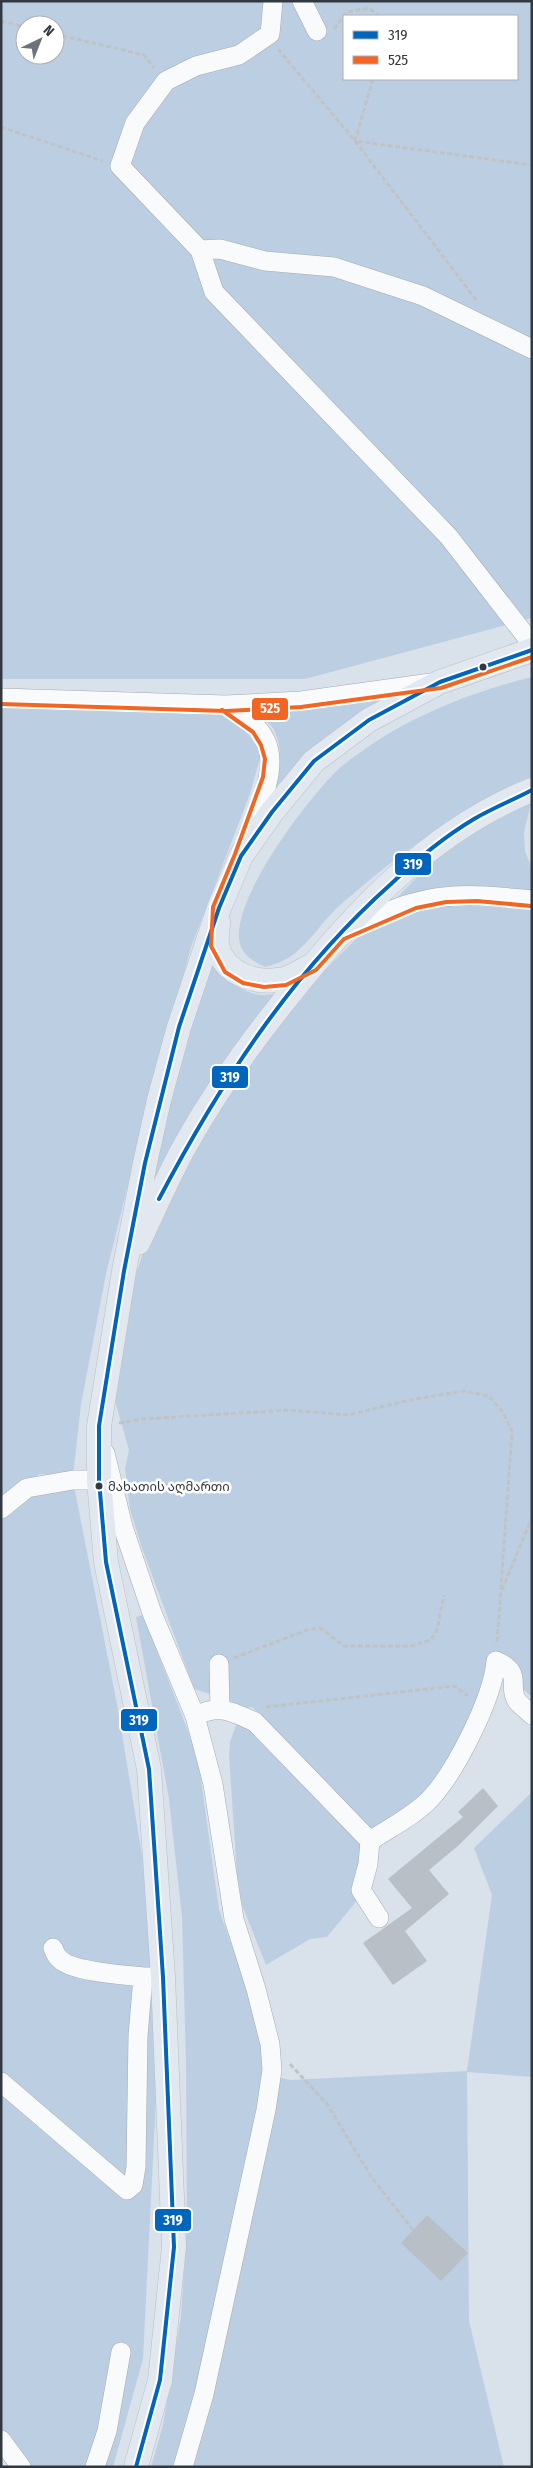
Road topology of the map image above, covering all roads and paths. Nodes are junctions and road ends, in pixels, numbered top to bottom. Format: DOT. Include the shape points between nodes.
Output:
graph roads {
  1 [pos="273,1"];
  2 [pos="302,1"];
  3 [pos="345,15"];
  4 [pos="378,15"];
  5 [pos="343,18"];
  6 [pos="1,21"];
  7 [pos="15,24"];
  8 [pos="317,31"];
  9 [pos="270,34"];
  10 [pos="65,36"];
  11 [pos="374,80"];
  12 [pos="166,81"];
  13 [pos="1,127"];
  14 [pos="355,141"];
  15 [pos="532,165"];
  16 [pos="120,166"];
  17 [pos="200,250"];
  18 [pos="478,303"];
  19 [pos="532,349"];
  20 [pos="532,644"];
  21 [pos="532,650"];
  22 [pos="440,682"];
  23 [pos="1,698"];
  24 [pos="226,705"];
  25 [pos="532,790"];
  26 [pos="241,856"];
  27 [pos="532,900"];
  28 [pos="219,908"];
  29 [pos="340,934"];
  30 [pos="312,965"];
  31 [pos="124,1272"];
  32 [pos="99,1426"];
  33 [pos="99,1480"];
  34 [pos="1,1509"];
  35 [pos="532,1518"];
  36 [pos="500,1592"];
  37 [pos="444,1595"];
  38 [pos="496,1661"];
  39 [pos="219,1664"];
  40 [pos="220,1709"];
  41 [pos="481,1711"];
  42 [pos="532,1715"];
  43 [pos="195,1716"];
  44 [pos="246,1718"];
  45 [pos="370,1841"];
  46 [pos="379,1918"];
  47 [pos="53,1948"];
  48 [pos="153,1977"];
  49 [pos="270,2044"];
  50 [pos="1,2082"];
  51 [pos="413,2230"];
  52 [pos="121,2352"];
  53 [pos="1,2440"];
  54 [pos="21,2467"];
  55 [pos="95,2467"];
  56 [pos="136,2467"];
  57 [pos="183,2467"];
  1 -- 9 [label="street"];
  2 -- 8 [label="street"];
  3 -- 4 [label="path" via="369,8"];
  5 -- 8 [label="path" via="335,29"];
  6 -- 7 [label="path"];
  9 -- 12 [label="street" via="239,55 196,66"];
  9 -- 14 [label="path" via="279,50"];
  10 -- 12 [label="path" via="144,56"];
  11 -- 14 [label="path"];
  12 -- 16 [label="street" via="135,123"];
  13 -- 16 [label="path"];
  14 -- 15 [label="path"];
  14 -- 18 [label="path"];
  16 -- 17 [label="street"];
  17 -- 19 [label="street" via="220,249 265,261 334,267 423,296"];
  17 -- 20 [label="street" via="214,292 449,537"];
  21 -- 22 [label="main road"];
  22 -- 24 [label="street" via="301,701"];
  22 -- 26 [label="main road" via="369,720 314,761"];
  23 -- 24 [label="street"];
  24 -- 26 [label="street" via="258,728 271,758 269,778"];
  25 -- 29 [label="main road" via="468,822 418,858"];
  26 -- 28 [label="main road"];
  27 -- 29 [label="street" via="445,896 414,902"];
  28 -- 30 [label="main road" via="217,945 228,967 244,977 264,981 285,978"];
  28 -- 31 [label="main road" via="179,1027 159,1100"];
  29 -- 30 [label="main road"];
  30 -- 31 [label="main road" via="226,1080 186,1144"];
  31 -- 32 [label="main road"];
  32 -- 33 [label="main road"];
  32 -- 36 [label="path" via="143,1419 289,1410 348,1415 463,1391 489,1396 504,1412 512,1432"];
  32 -- 43 [label="street" via="122,1527 152,1613"];
  33 -- 34 [label="street" via="73,1480 27,1488"];
  33 -- 48 [label="main road" via="106,1562 149,1769"];
  35 -- 36 [label="path"];
  36 -- 38 [label="path"];
  37 -- 39 [label="path" via="437,1630 431,1640 412,1646 344,1646 320,1628"];
  38 -- 41 [label="street" via="495,1674"];
  38 -- 42 [label="street" via="506,1665 513,1676 516,1700"];
  39 -- 40 [label="street"];
  40 -- 43 [label="street" via="207,1710"];
  40 -- 44 [label="street"];
  41 -- 44 [label="path" via="455,1686 268,1707"];
  41 -- 45 [label="street" via="451,1769 431,1798"];
  43 -- 49 [label="street" via="213,1784 234,1919"];
  44 -- 45 [label="street" via="255,1722"];
  45 -- 46 [label="street" via="361,1890"];
  47 -- 48 [label="street" via="61,1961 67,1964 108,1973"];
  48 -- 50 [label="street" via="138,2036 136,2167 133,2185 127,2190"];
  48 -- 56 [label="main road" via="174,2247 160,2380"];
  49 -- 51 [label="path" via="327,2104 372,2178"];
  49 -- 57 [label="street" via="272,2070 266,2110 204,2394"];
  52 -- 55 [label="street" via="107,2431"];
  53 -- 54 [label="street"];
}
